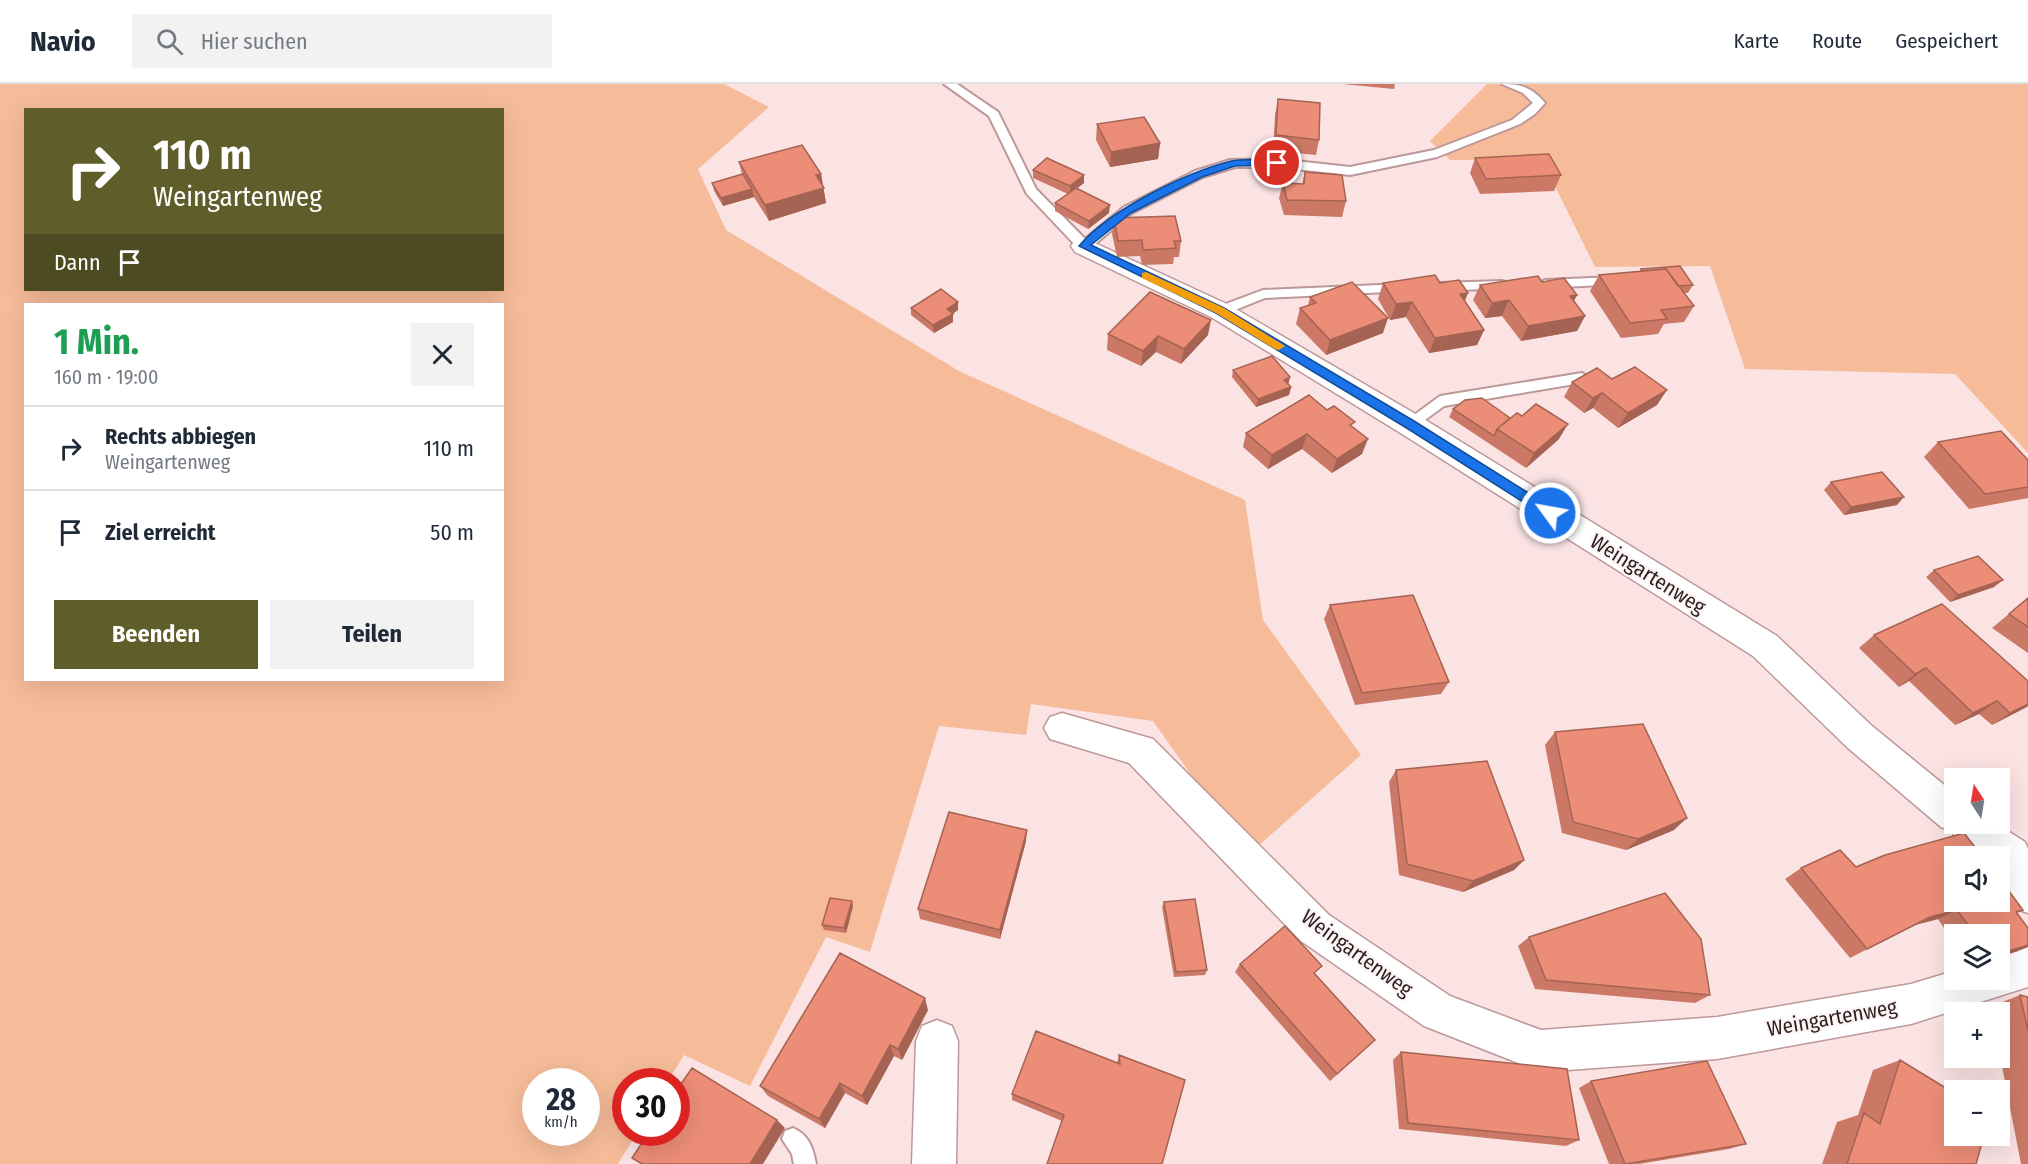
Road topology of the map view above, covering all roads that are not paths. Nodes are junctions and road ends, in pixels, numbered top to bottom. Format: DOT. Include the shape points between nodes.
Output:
graph roads {
  1 [pos="950,84"];
  2 [pos="1508,84"];
  3 [pos="1084,246"];
  4 [pos="1625,281"];
  5 [pos="1220,310"];
  6 [pos="1582,378"];
  7 [pos="1409,424"];
  8 [pos="1062,728"];
  9 [pos="1944,807"];
  10 [pos="1983,834"];
  11 [pos="2020,857"];
  12 [pos="2028,895"];
  13 [pos="2028,967"];
  14 [pos="2010,973"];
  15 [pos="1956,990"];
  16 [pos="937,1041"];
  17 [pos="793,1139"];
  18 [pos="805,1164"];
  19 [pos="934,1164"];
  1 -- 3 [label="lane" via="994,114 1031,191"];
  2 -- 3 [label="lane" via="1527,91 1539,103 1516,123 1437,153 1350,171 1277,163 1234,164 1199,174 1128,210"];
  3 -- 5 [label="street, Weingartenweg"];
  4 -- 5 [label="lane" via="1263,294"];
  5 -- 7 [label="street, Weingartenweg"];
  6 -- 7 [label="lane" via="1440,401"];
  7 -- 9 [label="street, Weingartenweg" via="1765,646 1860,737"];
  8 -- 15 [label="street, Weingartenweg" via="1140,750 1315,928 1438,1011 1541,1051 1717,1038 1911,1004"];
  10 -- 11 [label="street"];
  11 -- 12 [label="street"];
  13 -- 14 [label="street"];
  16 -- 19 [label="street"];
  17 -- 18 [label="lane" via="802,1149"];
}
